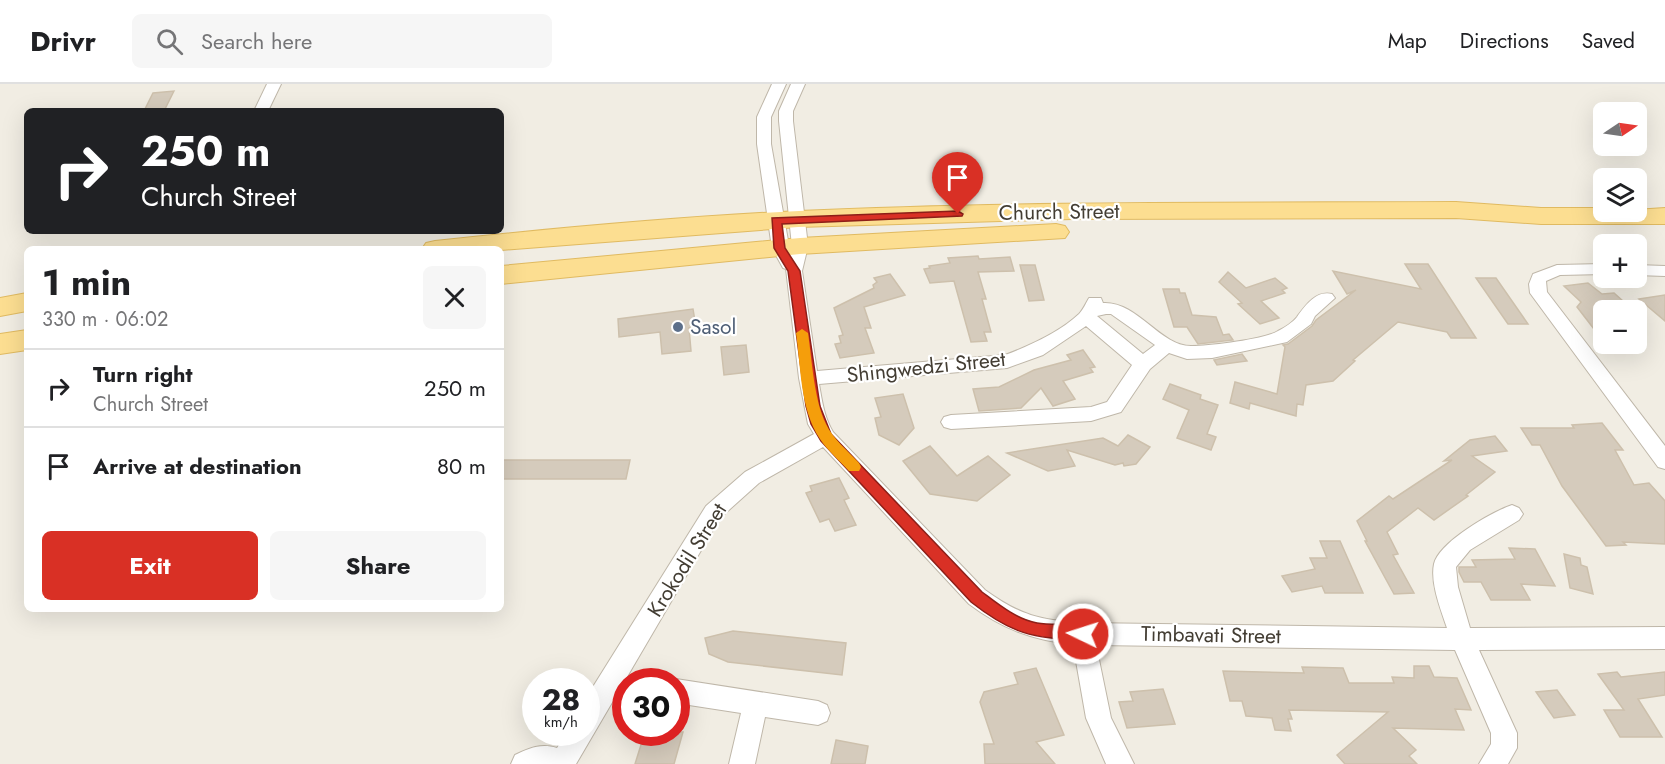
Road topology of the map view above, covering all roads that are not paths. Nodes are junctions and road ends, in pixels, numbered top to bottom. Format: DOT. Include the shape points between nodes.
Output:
graph roads {
  1 [pos="274,84"];
  2 [pos="779,84"];
  3 [pos="798,84"];
  4 [pos="262,108"];
  5 [pos="788,132"];
  6 [pos="766,168"];
  7 [pos="1541,216"];
  8 [pos="1665,216"];
  9 [pos="787,220"];
  10 [pos="464,246"];
  11 [pos="790,247"];
  12 [pos="1593,269"];
  13 [pos="1647,270"];
  14 [pos="1665,271"];
  15 [pos="504,275"];
  16 [pos="1326,298"];
  17 [pos="24,303"];
  18 [pos="0,307"];
  19 [pos="1092,309"];
  20 [pos="24,340"];
  21 [pos="0,344"];
  22 [pos="1167,345"];
  23 [pos="1143,364"];
  24 [pos="808,378"];
  25 [pos="951,422"];
  26 [pos="826,437"];
  27 [pos="1665,461"];
  28 [pos="1512,514"];
  29 [pos="1083,634"];
  30 [pos="1665,638"];
  31 [pos="1462,639"];
  32 [pos="690,693"];
  33 [pos="600,699"];
  34 [pos="756,703"];
  35 [pos="818,713"];
  36 [pos="573,746"];
  37 [pos="563,763"];
  38 [pos="524,764"];
  39 [pos="742,764"];
  40 [pos="1121,764"];
  41 [pos="1492,764"];
  1 -- 4 [label="street"];
  2 -- 6 [label="street" via="764,117"];
  3 -- 5 [label="street" via="786,111"];
  5 -- 6 [label="street" via="777,139 775,156"];
  5 -- 9 [label="street"];
  6 -- 9 [label="street"];
  7 -- 8 [label="main road, Church Street"];
  7 -- 9 [label="main road, Church Street" via="1456,210 1072,211"];
  7 -- 11 [label="main road, Church Street" via="1473,221 1258,222"];
  9 -- 10 [label="main road, Church Street"];
  9 -- 11 [label="street, Timbavati Street"];
  9 -- 11 [label="street, Timbavati Street"];
  11 -- 15 [label="main road, Church Street"];
  11 -- 24 [label="street, Timbavati Street"];
  12 -- 27 [label="street" via="1567,268 1548,273 1539,278 1539,293"];
  13 -- 14 [label="street"];
  16 -- 22 [label="street" via="1307,313 1305,320 1275,340 1212,352 1186,353"];
  17 -- 18 [label="main road"];
  19 -- 22 [label="street" via="1115,309"];
  19 -- 23 [label="street"];
  19 -- 24 [label="street, Shingwedzi Street" via="1037,350 1006,361"];
  20 -- 21 [label="main road"];
  22 -- 23 [label="street"];
  23 -- 25 [label="street" via="1114,407 1091,414"];
  24 -- 26 [label="street, Timbavati Street" via="818,424"];
  26 -- 29 [label="street, Timbavati Street" via="977,597 996,612 1036,630"];
  26 -- 33 [label="street, Krokodil Street" via="753,475 713,512"];
  28 -- 31 [label="street" via="1462,544 1445,564 1445,584"];
  29 -- 31 [label="street, Timbavati Street"];
  29 -- 40 [label="street" via="1097,713"];
  30 -- 31 [label="street, Timbavati Street"];
  31 -- 41 [label="street" via="1504,734 1504,748"];
  32 -- 34 [label="street"];
  34 -- 35 [label="street"];
  34 -- 39 [label="street"];
  36 -- 37 [label="street"];
  37 -- 38 [label="street" via="541,758"];
}
